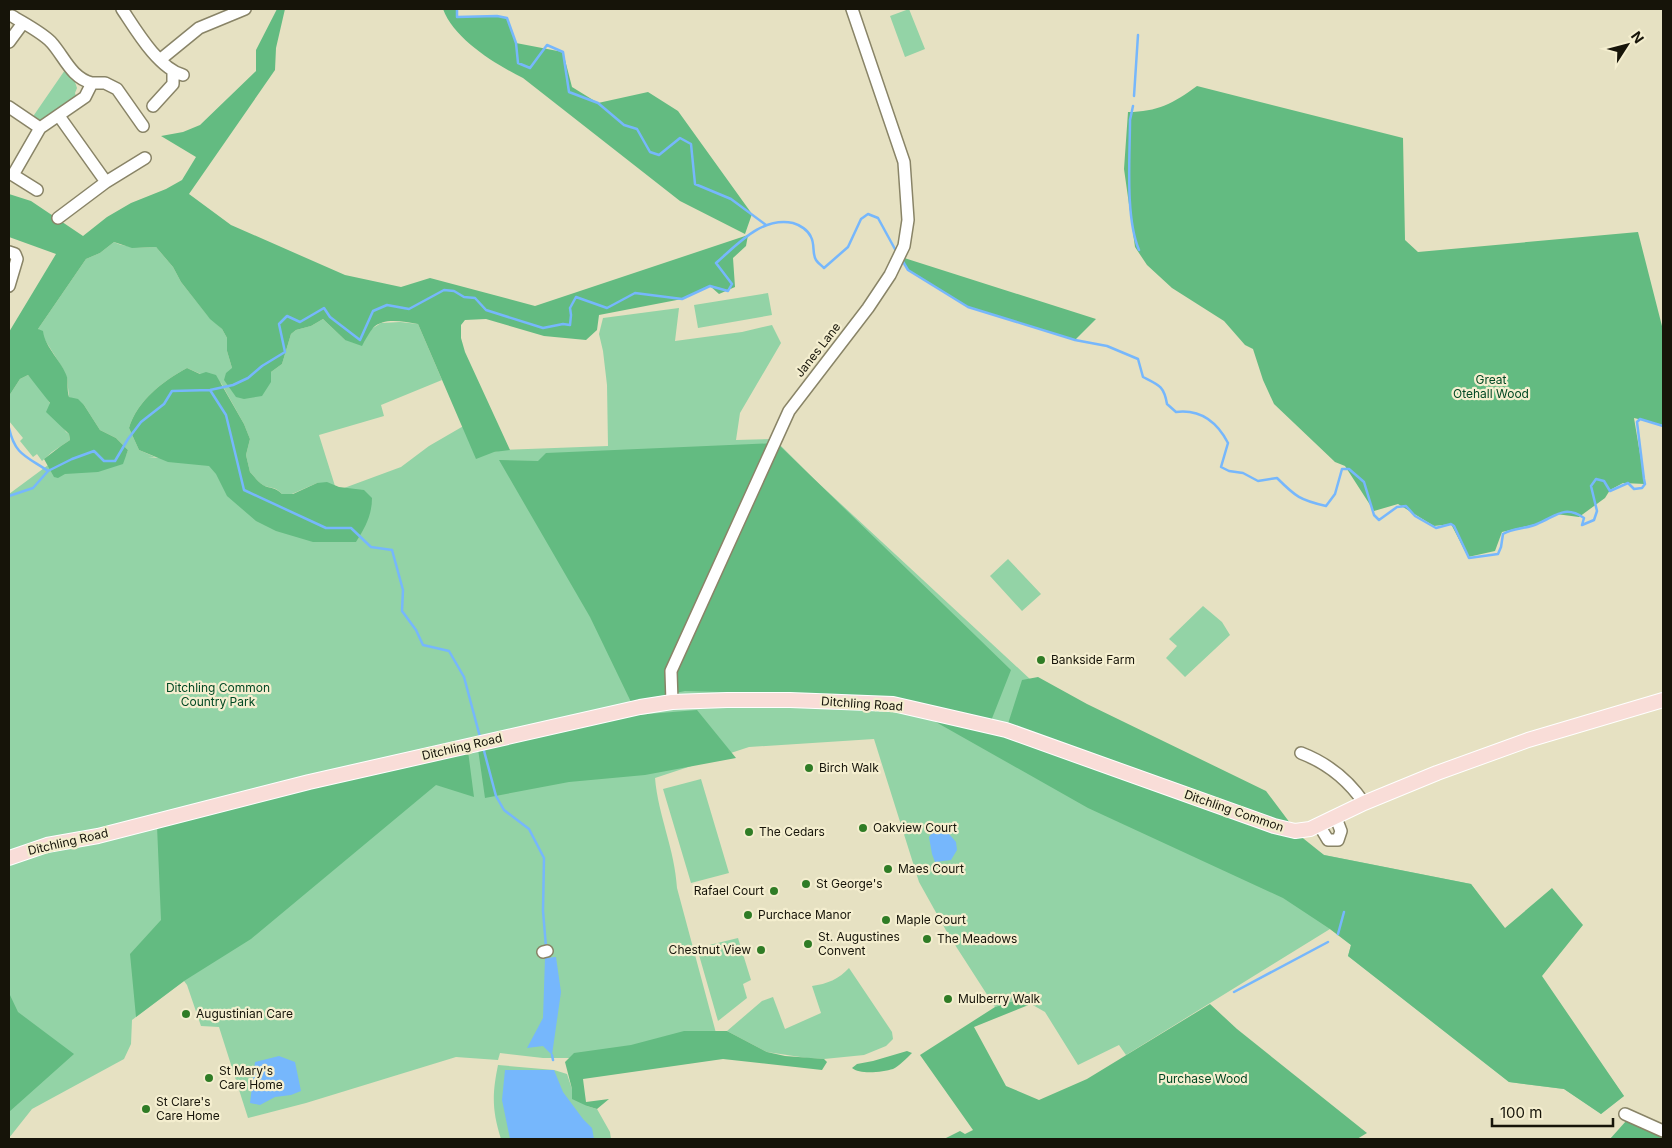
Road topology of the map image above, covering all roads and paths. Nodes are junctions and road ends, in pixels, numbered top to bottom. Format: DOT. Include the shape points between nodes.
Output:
graph roads {
  1 [pos="122,9"];
  2 [pos="852,9"];
  3 [pos="237,10"];
  4 [pos="12,16"];
  5 [pos="23,22"];
  6 [pos="9,42"];
  7 [pos="161,59"];
  8 [pos="92,83"];
  9 [pos="153,106"];
  10 [pos="9,107"];
  11 [pos="59,116"];
  12 [pos="143,126"];
  13 [pos="40,128"];
  14 [pos="144,158"];
  15 [pos="11,174"];
  16 [pos="106,182"];
  17 [pos="37,190"];
  18 [pos="58,218"];
  19 [pos="9,252"];
  20 [pos="9,286"];
  21 [pos="1663,700"];
  22 [pos="672,702"];
  23 [pos="923,710"];
  24 [pos="1301,753"];
  25 [pos="1364,804"];
  26 [pos="1336,818"];
  27 [pos="1319,825"];
  28 [pos="9,858"];
  29 [pos="1625,1114"];
  30 [pos="1663,1131"];
  1 -- 7 [label="street" via="146,46"];
  2 -- 22 [label="street, Janes Lane" via="904,162 908,220 904,246 868,308 789,411 671,670"];
  3 -- 7 [label="street" via="194,31"];
  4 -- 5 [label="street"];
  5 -- 6 [label="street"];
  5 -- 8 [label="street" via="46,38 76,74"];
  7 -- 9 [label="street" via="178,73 173,84"];
  8 -- 11 [label="street" via="85,97"];
  8 -- 12 [label="street" via="105,83 117,89"];
  10 -- 13 [label="street"];
  11 -- 13 [label="street"];
  11 -- 16 [label="street"];
  13 -- 15 [label="street"];
  14 -- 16 [label="street"];
  15 -- 17 [label="street"];
  16 -- 18 [label="street"];
  19 -- 20 [label="street" via="15,254 16,260"];
  21 -- 25 [label="main road, Ditchling Common" via="1528,740"];
  22 -- 23 [label="main road, Ditchling Road" via="790,700 893,704"];
  22 -- 28 [label="main road, Ditchling Road" via="309,782 98,836 47,845"];
  23 -- 27 [label="main road, Ditchling Common" via="1006,730 1274,826 1295,831"];
  24 -- 25 [label="street" via="1315,753 1354,789"];
  25 -- 26 [label="main road, Ditchling Common"];
  26 -- 27 [label="main road, Ditchling Common"];
  26 -- 27 [label="street" via="1341,831 1338,840 1328,840"];
  29 -- 30 [label="street"];
}
